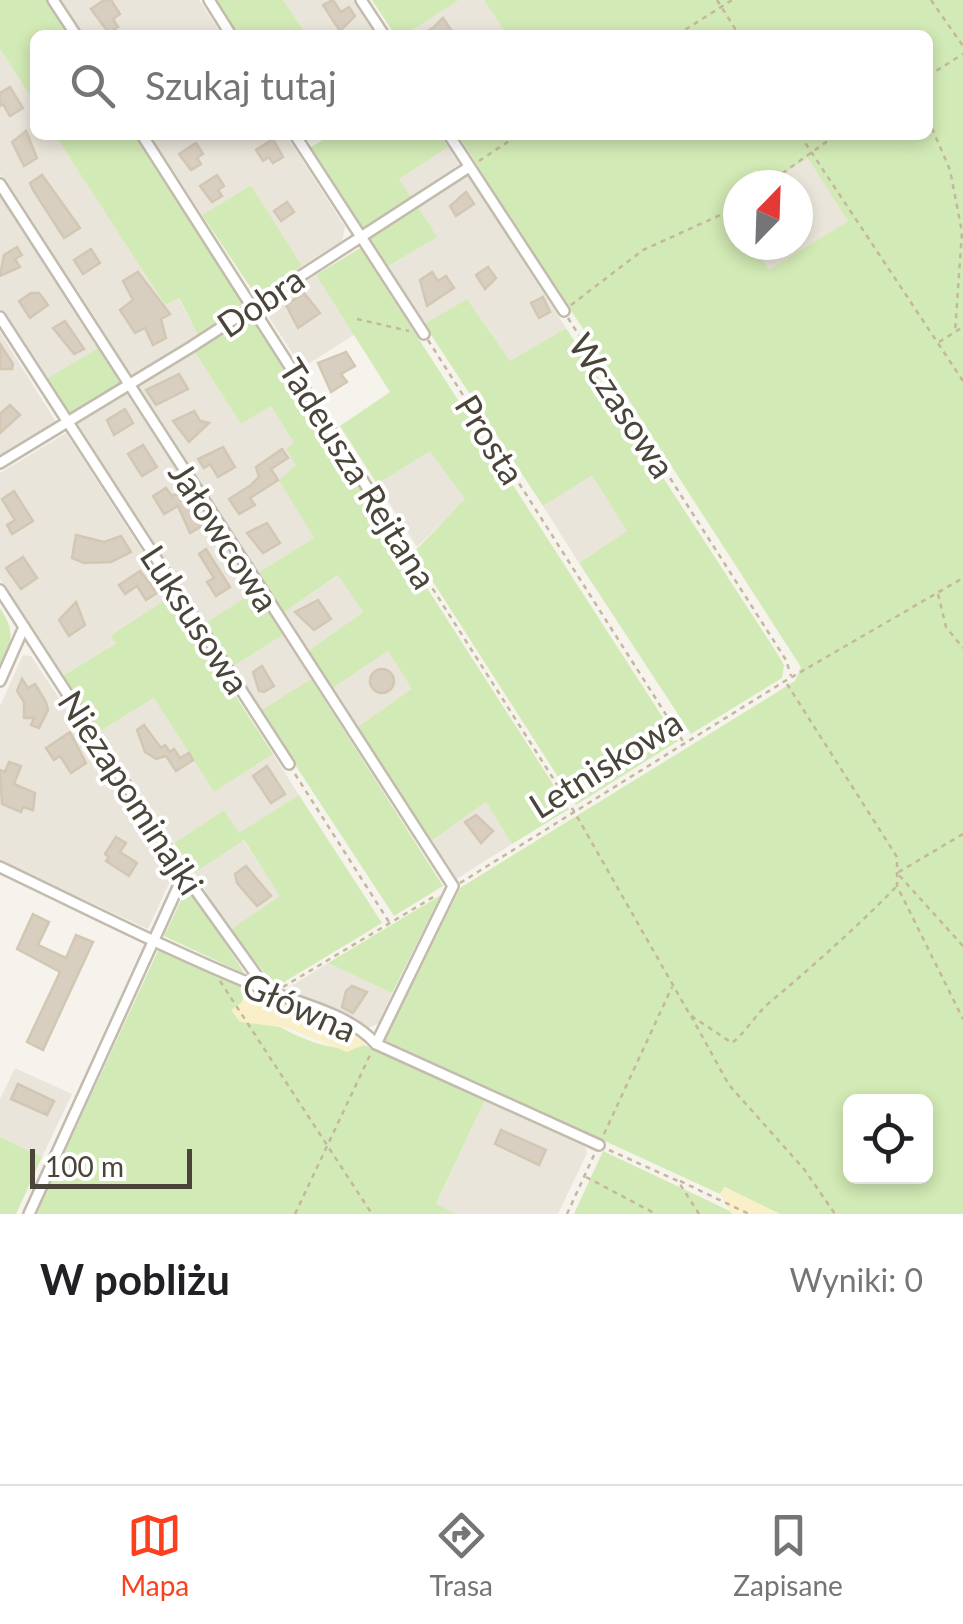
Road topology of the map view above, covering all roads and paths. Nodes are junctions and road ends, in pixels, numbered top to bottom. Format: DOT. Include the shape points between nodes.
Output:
graph roads {
  1 [pos="53,0"];
  2 [pos="209,0"];
  3 [pos="361,0"];
  4 [pos="717,0"];
  5 [pos="732,0"];
  6 [pos="931,0"];
  7 [pos="721,7"];
  8 [pos="73,30"];
  9 [pos="229,30"];
  10 [pos="381,30"];
  11 [pos="684,30"];
  12 [pos="736,30"];
  13 [pos="963,46"];
  14 [pos="963,54"];
  15 [pos="933,73"];
  16 [pos="933,131"];
  17 [pos="145,140"];
  18 [pos="298,140"];
  19 [pos="452,140"];
  20 [pos="510,140"];
  21 [pos="803,140"];
  22 [pos="828,140"];
  23 [pos="810,151"];
  24 [pos="470,167"];
  25 [pos="785,170"];
  26 [pos="0,184"];
  27 [pos="723,213"];
  28 [pos="360,236"];
  29 [pos="253,304"];
  30 [pos="564,311"];
  31 [pos="0,317"];
  32 [pos="357,319"];
  33 [pos="963,327"];
  34 [pos="955,332"];
  35 [pos="424,334"];
  36 [pos="938,342"];
  37 [pos="963,382"];
  38 [pos="127,386"];
  39 [pos="68,420"];
  40 [pos="0,464"];
  41 [pos="372,494"];
  42 [pos="963,578"];
  43 [pos="0,590"];
  44 [pos="938,593"];
  45 [pos="24,627"];
  46 [pos="963,648"];
  47 [pos="792,677"];
  48 [pos="0,681"];
  49 [pos="785,681"];
  50 [pos="684,744"];
  51 [pos="289,764"];
  52 [pos="575,813"];
  53 [pos="963,834"];
  54 [pos="0,868"];
  55 [pos="897,873"];
  56 [pos="184,874"];
  57 [pos="452,886"];
  58 [pos="897,886"];
  59 [pos="389,922"];
  60 [pos="154,939"];
  61 [pos="963,946"];
  62 [pos="207,964"];
  63 [pos="673,986"];
  64 [pos="272,992"];
  65 [pos="690,1015"];
  66 [pos="963,1019"];
  67 [pos="376,1044"];
  68 [pos="326,1144"];
  69 [pos="598,1145"];
  70 [pos="585,1176"];
  71 [pos="678,1180"];
  72 [pos="29,1214"];
  73 [pos="295,1214"];
  74 [pos="372,1214"];
  75 [pos="568,1214"];
  76 [pos="656,1214"];
  77 [pos="700,1214"];
  78 [pos="749,1214"];
  79 [pos="835,1214"];
  1 -- 8 [label="street"];
  2 -- 9 [label="street"];
  3 -- 10 [label="street"];
  4 -- 7 [label="path"];
  5 -- 7 [label="path"];
  6 -- 13 [label="path"];
  7 -- 11 [label="path"];
  7 -- 12 [label="path"];
  14 -- 15 [label="path"];
  16 -- 34 [label="path" via="950,170 962,232"];
  17 -- 29 [label="street, Tadeusza Rejtana"];
  18 -- 28 [label="street"];
  19 -- 24 [label="street, Wczasowa"];
  20 -- 24 [label="path"];
  21 -- 23 [label="path"];
  22 -- 23 [label="path"];
  23 -- 25 [label="path"];
  23 -- 37 [label="path"];
  24 -- 28 [label="street, Dobra"];
  24 -- 30 [label="street, Wczasowa"];
  26 -- 38 [label="street, Jałowcowa"];
  27 -- 30 [label="path" via="644,250"];
  28 -- 29 [label="street, Dobra"];
  28 -- 35 [label="street"];
  29 -- 38 [label="street, Dobra"];
  29 -- 41 [label="street, Tadeusza Rejtana"];
  30 -- 47 [label="path, Wczasowa"];
  31 -- 39 [label="street, Luksusowa"];
  32 -- 35 [label="path"];
  33 -- 34 [label="path"];
  34 -- 36 [label="path"];
  35 -- 50 [label="path, Prosta"];
  38 -- 39 [label="street, Dobra"];
  38 -- 57 [label="street, Jałowcowa"];
  39 -- 40 [label="street, Dobra"];
  39 -- 51 [label="street, Luksusowa"];
  41 -- 52 [label="path, Tadeusza Rejtana"];
  42 -- 44 [label="path, Letniskowa"];
  43 -- 45 [label="street, Niezapominajki"];
  44 -- 46 [label="path" via="946,627"];
  44 -- 47 [label="path, Letniskowa"];
  45 -- 48 [label="street"];
  45 -- 56 [label="street, Niezapominajki"];
  47 -- 49 [label="path, Letniskowa"];
  49 -- 50 [label="path, Letniskowa"];
  49 -- 55 [label="path" via="898,858"];
  50 -- 52 [label="path, Letniskowa"];
  51 -- 59 [label="path"];
  52 -- 57 [label="path, Letniskowa"];
  52 -- 63 [label="path, Tadeusza Rejtana"];
  53 -- 55 [label="path"];
  54 -- 60 [label="street, Główna"];
  55 -- 58 [label="path"];
  55 -- 61 [label="path"];
  56 -- 60 [label="street"];
  56 -- 64 [label="street, Niezapominajki"];
  57 -- 59 [label="path, Letniskowa"];
  57 -- 67 [label="street"];
  58 -- 65 [label="path" via="732,1043"];
  58 -- 66 [label="path"];
  59 -- 64 [label="path, Letniskowa"];
  60 -- 62 [label="street, Główna"];
  60 -- 72 [label="street"];
  62 -- 64 [label="street, Główna"];
  62 -- 68 [label="path"];
  63 -- 65 [label="path, Tadeusza Rejtana"];
  63 -- 69 [label="path"];
  64 -- 67 [label="street, Główna"];
  65 -- 79 [label="path, Tadeusza Rejtana" via="730,1085"];
  67 -- 68 [label="path"];
  67 -- 69 [label="street, Główna"];
  68 -- 73 [label="path"];
  68 -- 74 [label="path"];
  69 -- 70 [label="path"];
  69 -- 71 [label="path"];
  70 -- 75 [label="path"];
  70 -- 76 [label="path"];
  71 -- 77 [label="path"];
  71 -- 78 [label="path"];
}
